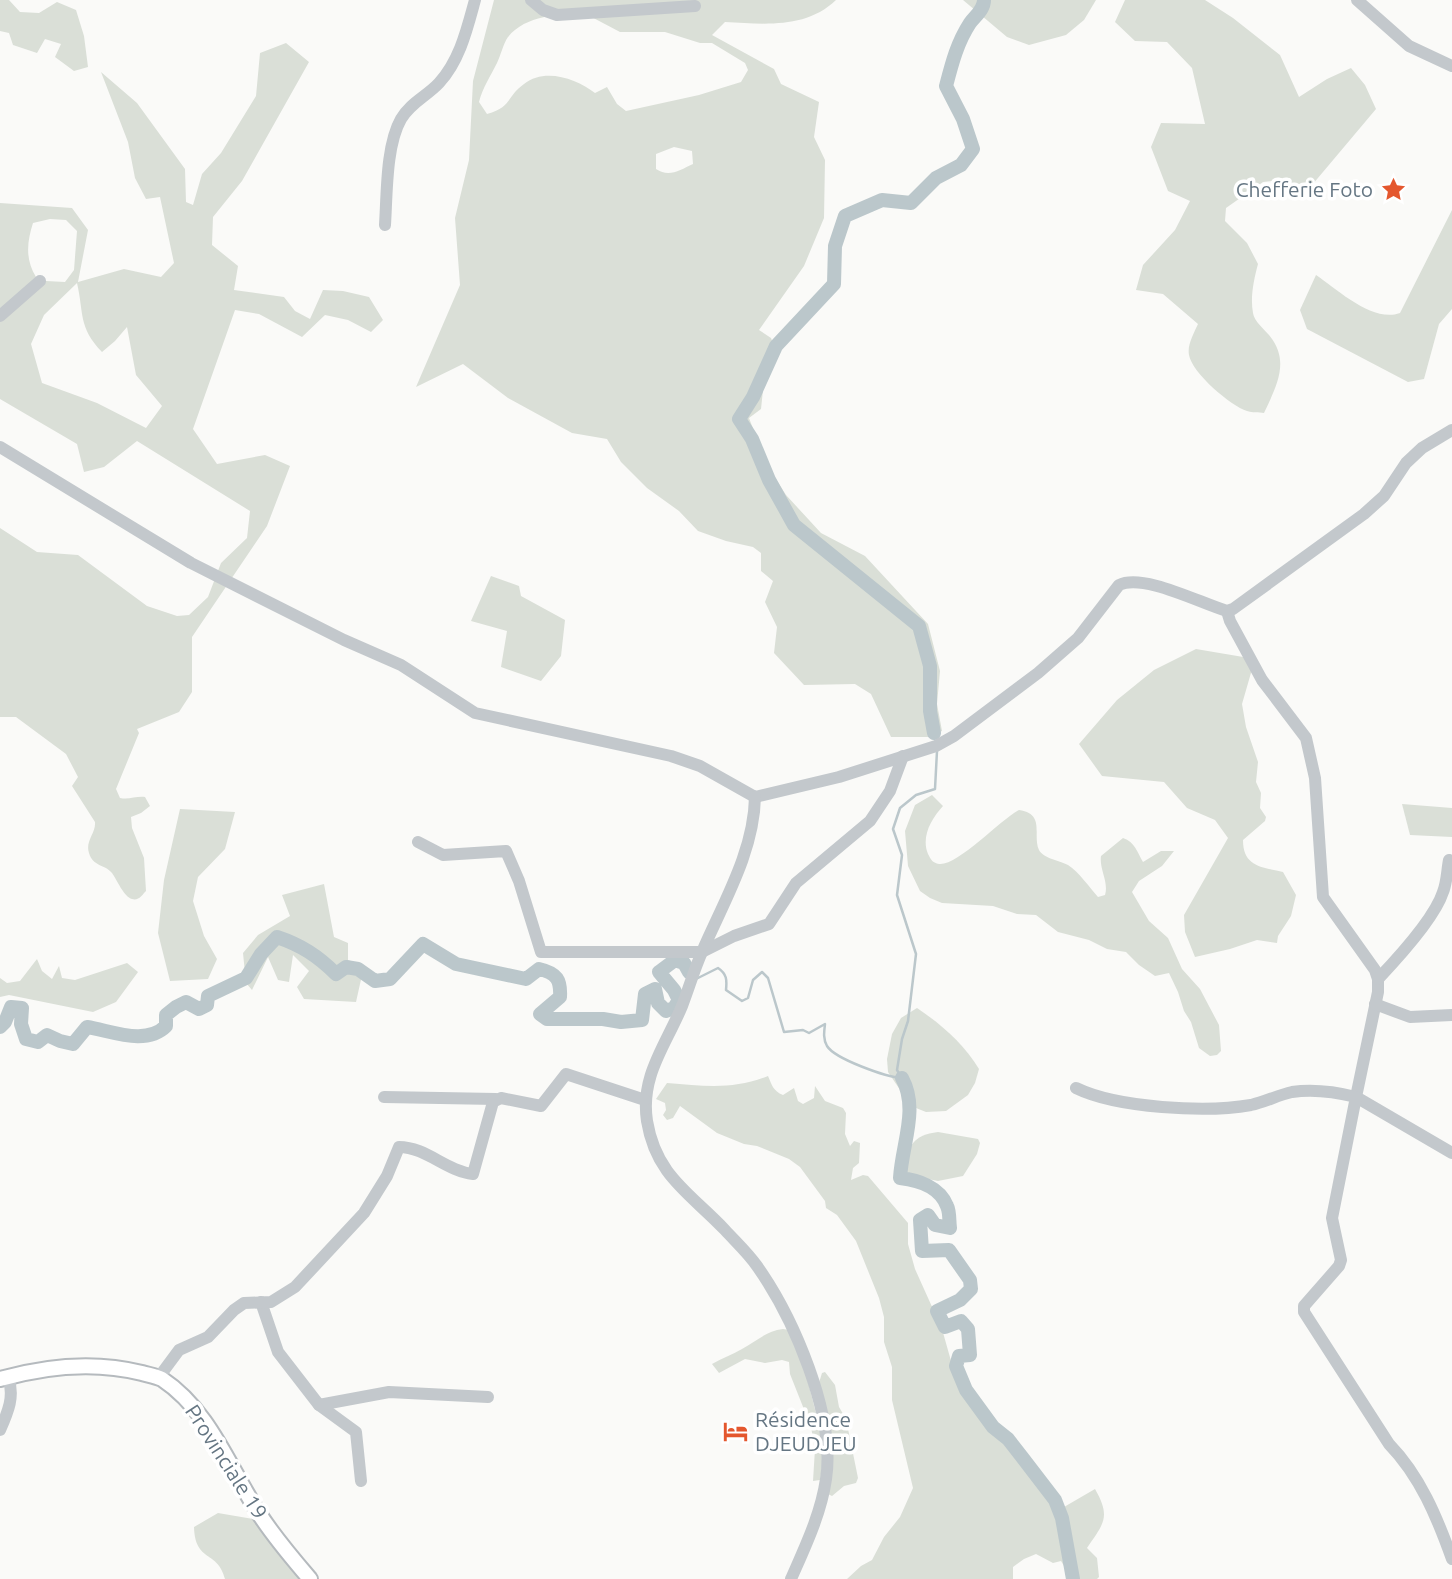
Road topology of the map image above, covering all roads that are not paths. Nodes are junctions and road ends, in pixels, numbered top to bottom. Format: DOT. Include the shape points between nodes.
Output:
graph roads {
  1 [pos="475,0"];
  2 [pos="531,0"];
  3 [pos="1357,0"];
  4 [pos="695,6"];
  5 [pos="1452,66"];
  6 [pos="385,225"];
  7 [pos="40,281"];
  8 [pos="0,316"];
  9 [pos="1452,429"];
  10 [pos="0,447"];
  11 [pos="1227,611"];
  12 [pos="903,756"];
  13 [pos="755,797"];
  14 [pos="418,842"];
  15 [pos="1448,860"];
  16 [pos="702,953"];
  17 [pos="1378,979"];
  18 [pos="1375,1004"];
  19 [pos="1452,1016"];
  20 [pos="1076,1088"];
  21 [pos="384,1097"];
  22 [pos="1356,1097"];
  23 [pos="496,1099"];
  24 [pos="645,1100"];
  25 [pos="1452,1153"];
  26 [pos="261,1302"];
  27 [pos="159,1377"];
  28 [pos="4,1378"];
  29 [pos="488,1397"];
  30 [pos="318,1405"];
  31 [pos="0,1430"];
  32 [pos="361,1480"];
  33 [pos="1452,1559"];
  34 [pos="310,1579"];
  35 [pos="791,1579"];
  1 -- 6 [label="street" via="459,53 442,79 400,120"];
  2 -- 4 [label="street" via="557,15"];
  3 -- 5 [label="street" via="1409,46"];
  7 -- 8 [label="street"];
  9 -- 11 [label="street" via="1414,455 1384,496 1364,514"];
  10 -- 13 [label="street" via="191,563 401,665 475,713 671,756 700,766"];
  11 -- 12 [label="street" via="1128,580 1119,585 1078,638 1038,673 954,736"];
  11 -- 17 [label="street" via="1262,680 1306,738 1315,778 1323,897"];
  12 -- 13 [label="street"];
  12 -- 16 [label="street" via="890,791 870,821 796,883 769,924"];
  13 -- 16 [label="street" via="742,863"];
  14 -- 16 [label="street" via="443,855 506,851 541,952"];
  15 -- 17 [label="street" via="1443,893 1435,907"];
  16 -- 24 [label="street" via="652,1066"];
  17 -- 18 [label="street"];
  18 -- 19 [label="street" via="1409,1017"];
  18 -- 22 [label="street"];
  20 -- 22 [label="street" via="1101,1098 1195,1110 1252,1105 1293,1092"];
  21 -- 23 [label="street"];
  22 -- 25 [label="street"];
  22 -- 33 [label="street" via="1332,1218 1341,1260 1304,1312 1389,1444 1406,1461"];
  23 -- 24 [label="street" via="541,1106 566,1074"];
  23 -- 26 [label="street" via="473,1174 399,1147 364,1213 295,1287 279,1298"];
  24 -- 35 [label="street" via="647,1122 663,1167 755,1263 807,1362 827,1450 826,1479"];
  26 -- 27 [label="street" via="244,1303 208,1336 179,1350"];
  26 -- 30 [label="street" via="278,1352"];
  27 -- 28 [label="main road, Provinciale 19" via="126,1369 72,1366"];
  27 -- 34 [label="main road, Provinciale 19" via="188,1400 258,1512"];
  28 -- 31 [label="street" via="12,1393"];
  29 -- 30 [label="street" via="389,1392"];
  30 -- 32 [label="street" via="356,1432"];
}
